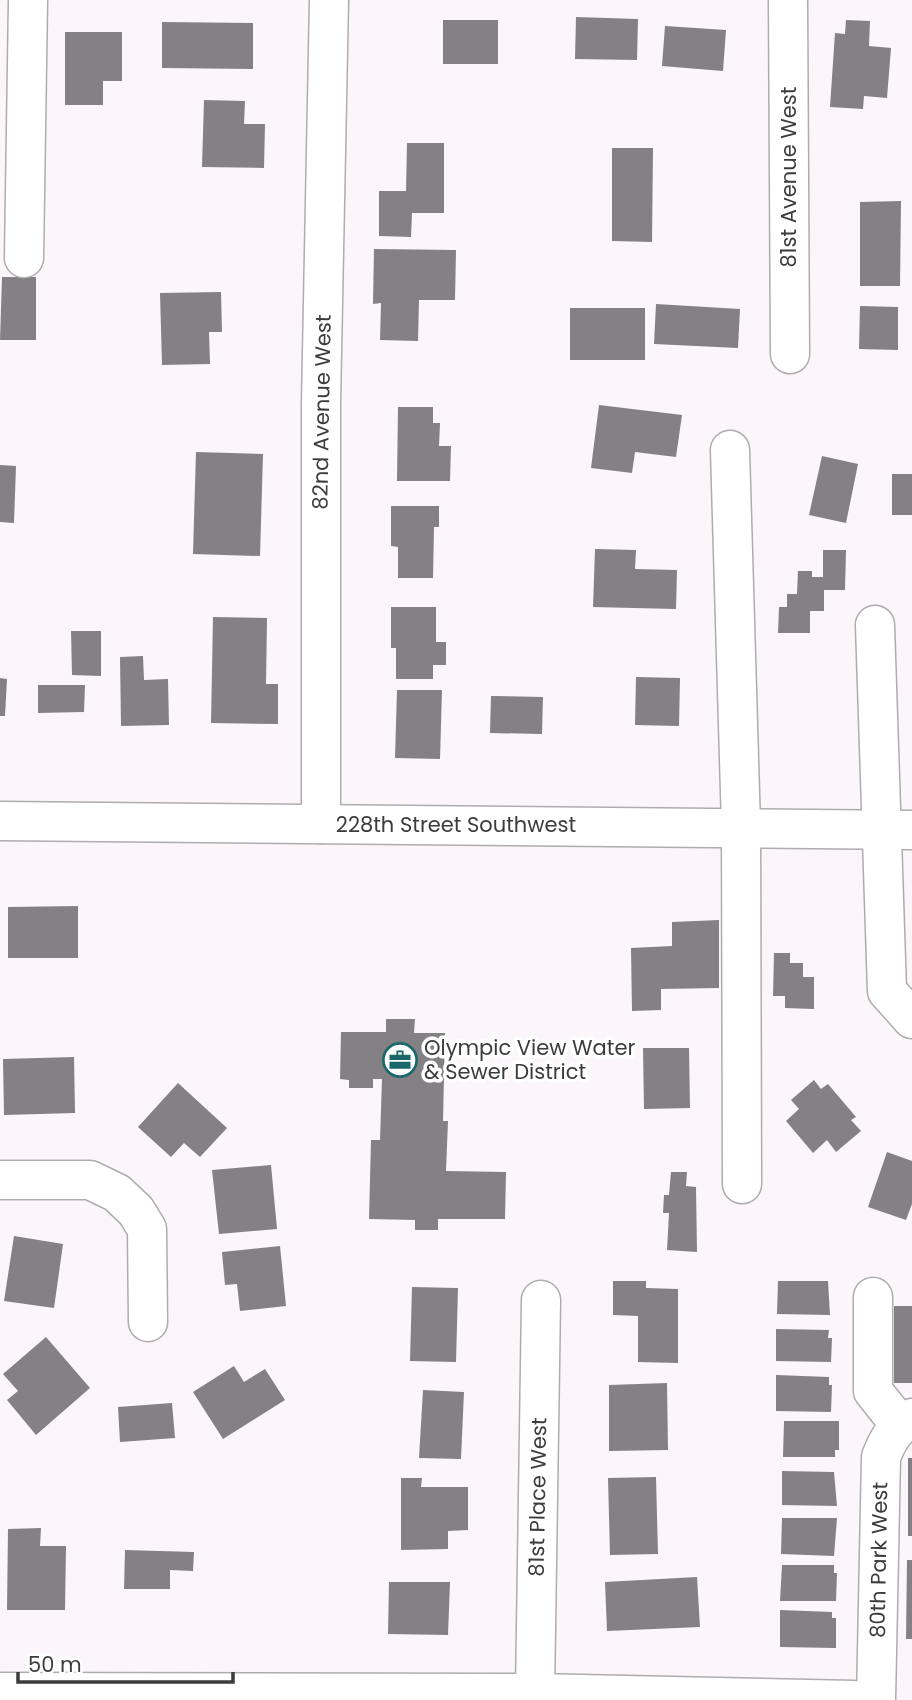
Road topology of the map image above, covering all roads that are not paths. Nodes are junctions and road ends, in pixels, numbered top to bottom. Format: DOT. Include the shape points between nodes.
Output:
graph roads {
  1 [pos="28,0"];
  2 [pos="329,0"];
  3 [pos="788,0"];
  4 [pos="24,258"];
  5 [pos="790,354"];
  6 [pos="730,450"];
  7 [pos="875,625"];
  8 [pos="0,821"];
  9 [pos="321,824"];
  10 [pos="741,827"];
  11 [pos="898,830"];
  12 [pos="912,1019"];
  13 [pos="0,1180"];
  14 [pos="742,1184"];
  15 [pos="873,1297"];
  16 [pos="541,1300"];
  17 [pos="148,1322"];
  18 [pos="906,1421"];
  19 [pos="0,1692"];
  20 [pos="535,1693"];
  21 [pos="149,1696"];
  22 [pos="797,1700"];
  23 [pos="854,1700"];
  24 [pos="876,1700"];
  1 -- 4 [label="street"];
  2 -- 9 [label="street, 82nd Avenue West" via="321,403"];
  3 -- 5 [label="street, 81st Avenue West"];
  6 -- 10 [label="street"];
  7 -- 11 [label="street" via="875,695"];
  8 -- 9 [label="street, 228th Street Southwest"];
  9 -- 10 [label="street, 228th Street Southwest"];
  10 -- 11 [label="street, 228th Street Southwest"];
  10 -- 14 [label="street"];
  11 -- 12 [label="street" via="887,991"];
  13 -- 17 [label="street" via="90,1180 117,1193 136,1211 147,1229"];
  15 -- 18 [label="street" via="873,1391"];
  16 -- 20 [label="street, 81st Place West"];
  18 -- 24 [label="street, 80th Park West" via="889,1438 881,1457"];
  19 -- 21 [label="street"];
  20 -- 21 [label="street"];
  20 -- 22 [label="street"];
  22 -- 23 [label="street"];
}
